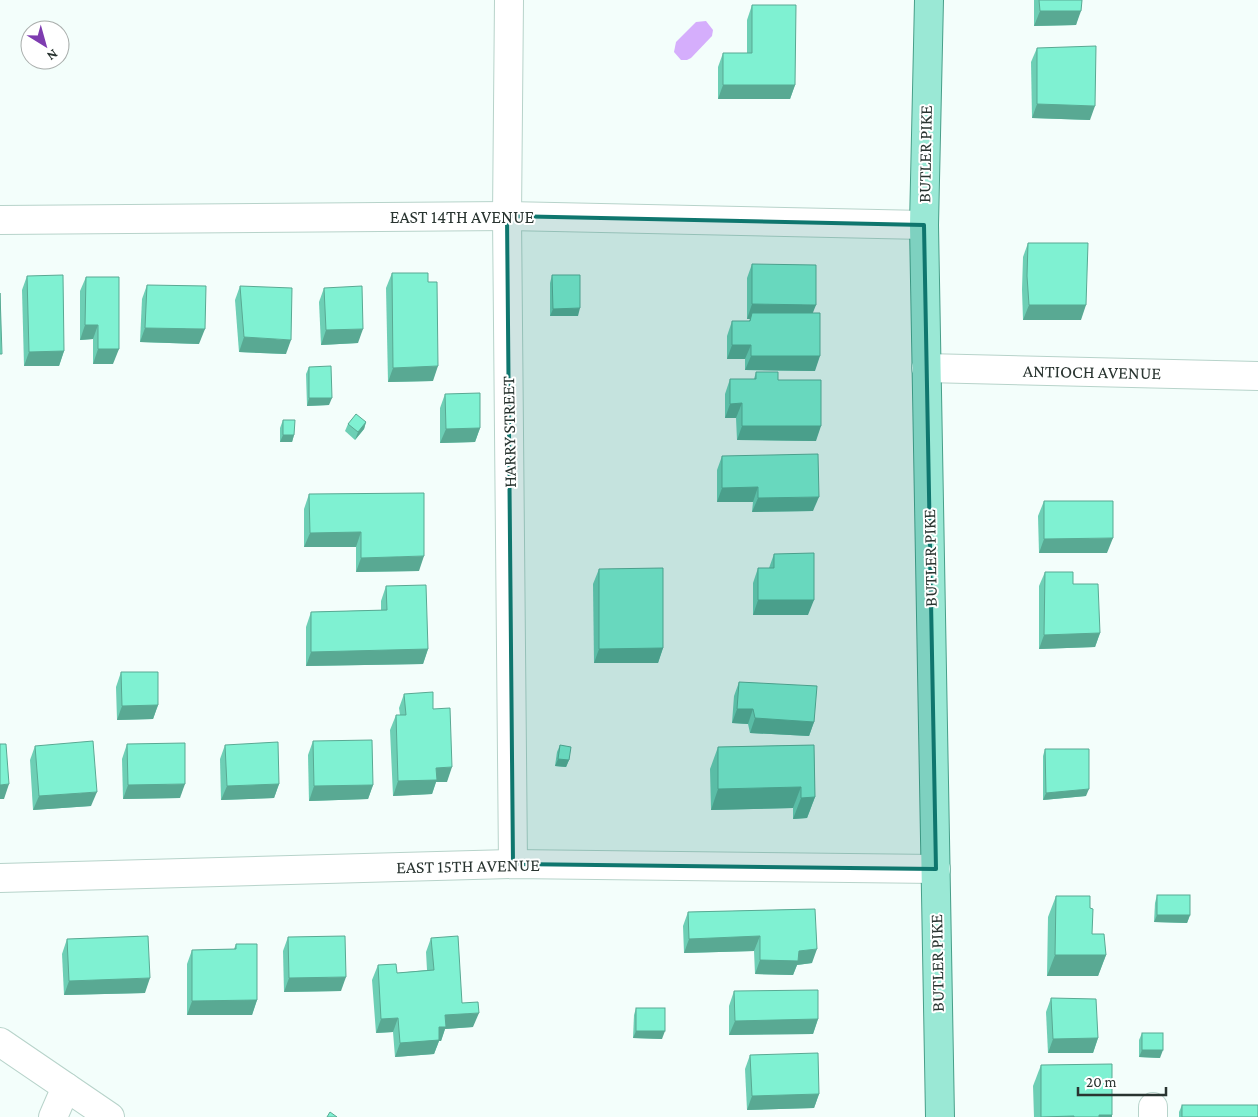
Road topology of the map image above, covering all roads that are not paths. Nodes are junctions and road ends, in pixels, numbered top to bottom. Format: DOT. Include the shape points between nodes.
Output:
graph roads {
  1 [pos="509,0"];
  2 [pos="928,0"];
  3 [pos="507,216"];
  4 [pos="0,220"];
  5 [pos="924,225"];
  6 [pos="926,368"];
  7 [pos="1258,376"];
  8 [pos="513,864"];
  9 [pos="936,869"];
  10 [pos="0,878"];
  11 [pos="0,1042"];
  12 [pos="66,1087"];
  13 [pos="53,1117"];
  14 [pos="110,1117"];
  15 [pos="940,1117"];
  1 -- 3 [label="street, HARRY STREET"];
  2 -- 5 [label="main road, BUTLER PIKE"];
  3 -- 4 [label="street, EAST 14TH AVENUE"];
  3 -- 5 [label="street, EAST 14TH AVENUE"];
  3 -- 8 [label="street, HARRY STREET"];
  5 -- 6 [label="main road, BUTLER PIKE"];
  6 -- 7 [label="street, ANTIOCH AVENUE"];
  6 -- 9 [label="main road, BUTLER PIKE"];
  8 -- 9 [label="street, EAST 15TH AVENUE"];
  8 -- 10 [label="street, EAST 15TH AVENUE"];
  9 -- 15 [label="main road, BUTLER PIKE"];
  11 -- 12 [label="street"];
  12 -- 13 [label="street"];
  12 -- 14 [label="street"];
}
